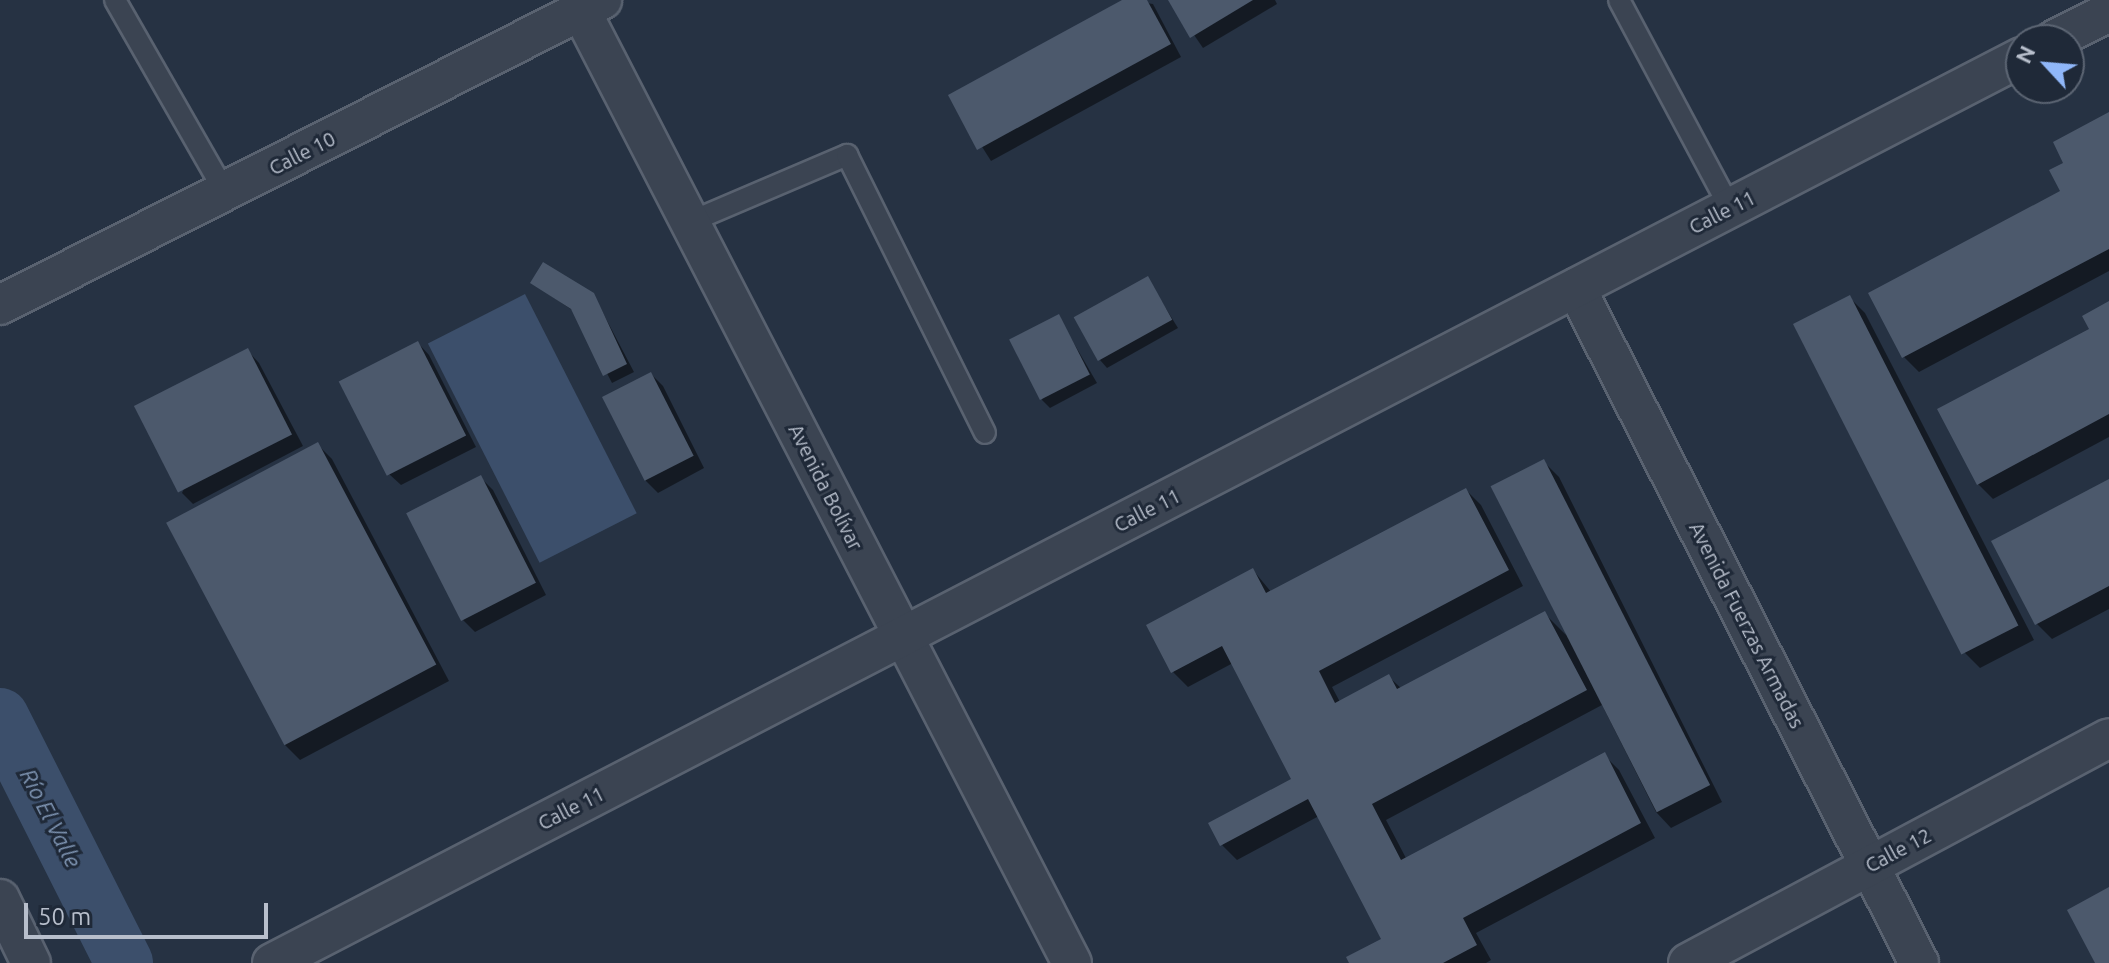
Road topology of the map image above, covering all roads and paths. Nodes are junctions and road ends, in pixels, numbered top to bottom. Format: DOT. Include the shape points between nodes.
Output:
graph roads {
  1 [pos="115,0"];
  2 [pos="1619,0"];
  3 [pos="591,5"];
  4 [pos="2109,12"];
  5 [pos="2085,24"];
  6 [pos="2005,65"];
  7 [pos="225,192"];
  8 [pos="1730,208"];
  9 [pos="690,222"];
  10 [pos="1576,288"];
  11 [pos="0,305"];
  12 [pos="985,433"];
  13 [pos="903,636"];
  14 [pos="2109,738"];
  15 [pos="1869,865"];
  16 [pos="0,899"];
  17 [pos="31,963"];
  18 [pos="272,963"];
  19 [pos="1072,963"];
  20 [pos="1688,963"];
  21 [pos="1919,963"];
  1 -- 7 [label="lane"];
  2 -- 8 [label="lane"];
  3 -- 7 [label="street, Calle 10"];
  3 -- 9 [label="street, Avenida Bolívar"];
  4 -- 5 [label="street"];
  6 -- 8 [label="street, Calle 11"];
  7 -- 11 [label="street, Calle 10"];
  8 -- 10 [label="street, Calle 11"];
  9 -- 12 [label="lane" via="847,155"];
  9 -- 13 [label="street, Avenida Bolívar"];
  10 -- 13 [label="street, Calle 11"];
  10 -- 15 [label="street, Avenida Fuerzas Armadas"];
  13 -- 18 [label="street, Calle 11"];
  13 -- 19 [label="street, Avenida Bolívar"];
  14 -- 15 [label="street, Calle 12"];
  15 -- 20 [label="street, Calle 12"];
  15 -- 21 [label="street, Avenida Fuerzas Armadas"];
  16 -- 17 [label="street"];
}
